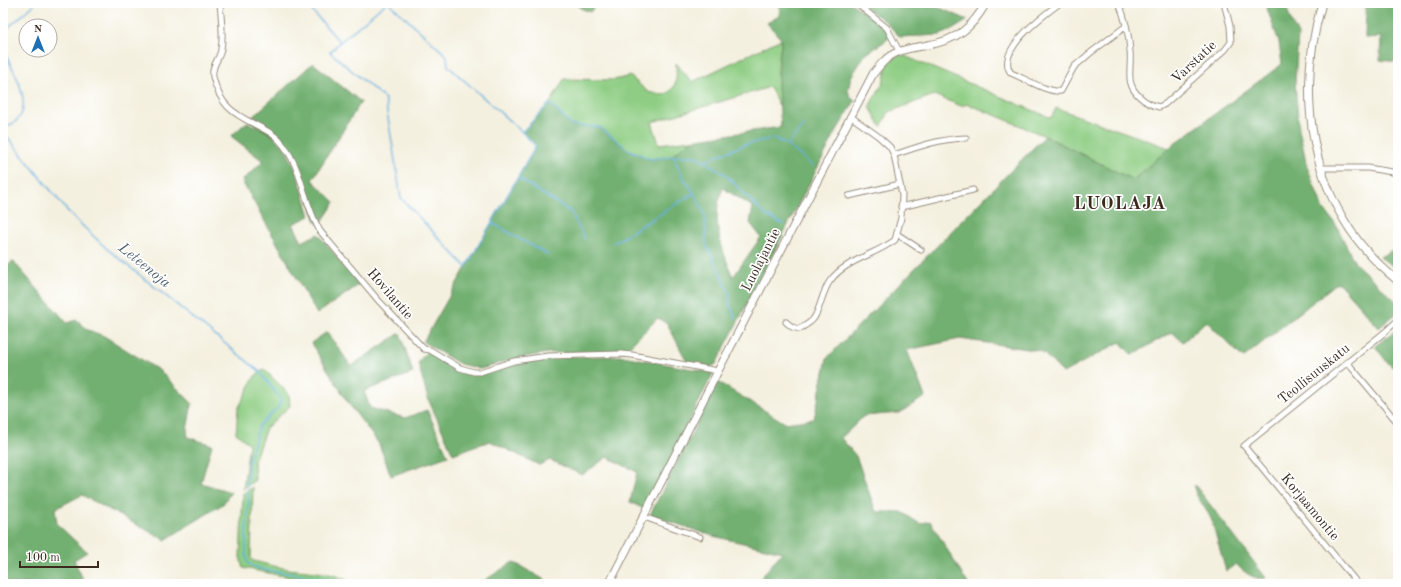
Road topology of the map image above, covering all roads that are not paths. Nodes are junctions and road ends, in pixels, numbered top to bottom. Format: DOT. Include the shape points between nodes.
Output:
graph roads {
  1 [pos="220,3"];
  2 [pos="856,3"];
  3 [pos="986,3"];
  4 [pos="1060,3"];
  5 [pos="1119,3"];
  6 [pos="1224,3"];
  7 [pos="1322,3"];
  8 [pos="1126,26"];
  9 [pos="899,52"];
  10 [pos="850,116"];
  11 [pos="966,138"];
  12 [pos="894,155"];
  13 [pos="1321,168"];
  14 [pos="1398,173"];
  15 [pos="900,184"];
  16 [pos="973,190"];
  17 [pos="849,196"];
  18 [pos="902,207"];
  19 [pos="897,234"];
  20 [pos="921,250"];
  21 [pos="1398,282"];
  22 [pos="1398,320"];
  23 [pos="786,322"];
  24 [pos="1347,362"];
  25 [pos="718,371"];
  26 [pos="1398,423"];
  27 [pos="1244,446"];
  28 [pos="644,517"];
  29 [pos="700,537"];
  30 [pos="609,584"];
  31 [pos="1358,584"];
  1 -- 25 [label="street, Hovilantie" via="221,51 212,69 226,107 266,130 288,151 296,164 306,198 320,231 378,300 424,349 460,368 474,372 514,361 548,356 621,354"];
  2 -- 9 [label="street" via="887,28"];
  3 -- 9 [label="main road, Luolajantie" via="976,19 955,37 941,43"];
  4 -- 8 [label="street" via="1022,35 1007,63 1010,72 1049,90 1062,91 1074,67"];
  5 -- 8 [label="street"];
  6 -- 8 [label="street, Varstatie" via="1231,42 1159,107 1145,102 1130,85 1130,51"];
  7 -- 13 [label="main road" via="1313,38 1310,77 1312,124"];
  9 -- 10 [label="main road, Luolajantie" via="884,61 873,74"];
  10 -- 12 [label="street" via="878,136 890,147"];
  10 -- 25 [label="main road, Luolajantie"];
  11 -- 12 [label="street" via="930,142"];
  12 -- 15 [label="street"];
  13 -- 14 [label="street" via="1368,168"];
  13 -- 21 [label="main road" via="1344,221 1379,265"];
  15 -- 17 [label="street"];
  15 -- 18 [label="street"];
  16 -- 18 [label="street"];
  18 -- 19 [label="street"];
  19 -- 20 [label="street"];
  19 -- 23 [label="street" via="895,240 838,272 824,292 814,319 806,326 799,329"];
  22 -- 24 [label="street, Teollisuuskatu"];
  24 -- 26 [label="street"];
  24 -- 27 [label="street, Teollisuuskatu"];
  25 -- 28 [label="main road, Luolajantie"];
  27 -- 31 [label="street, Korjaamontie"];
  28 -- 29 [label="street"];
  28 -- 30 [label="main road, Luolajantie"];
}
